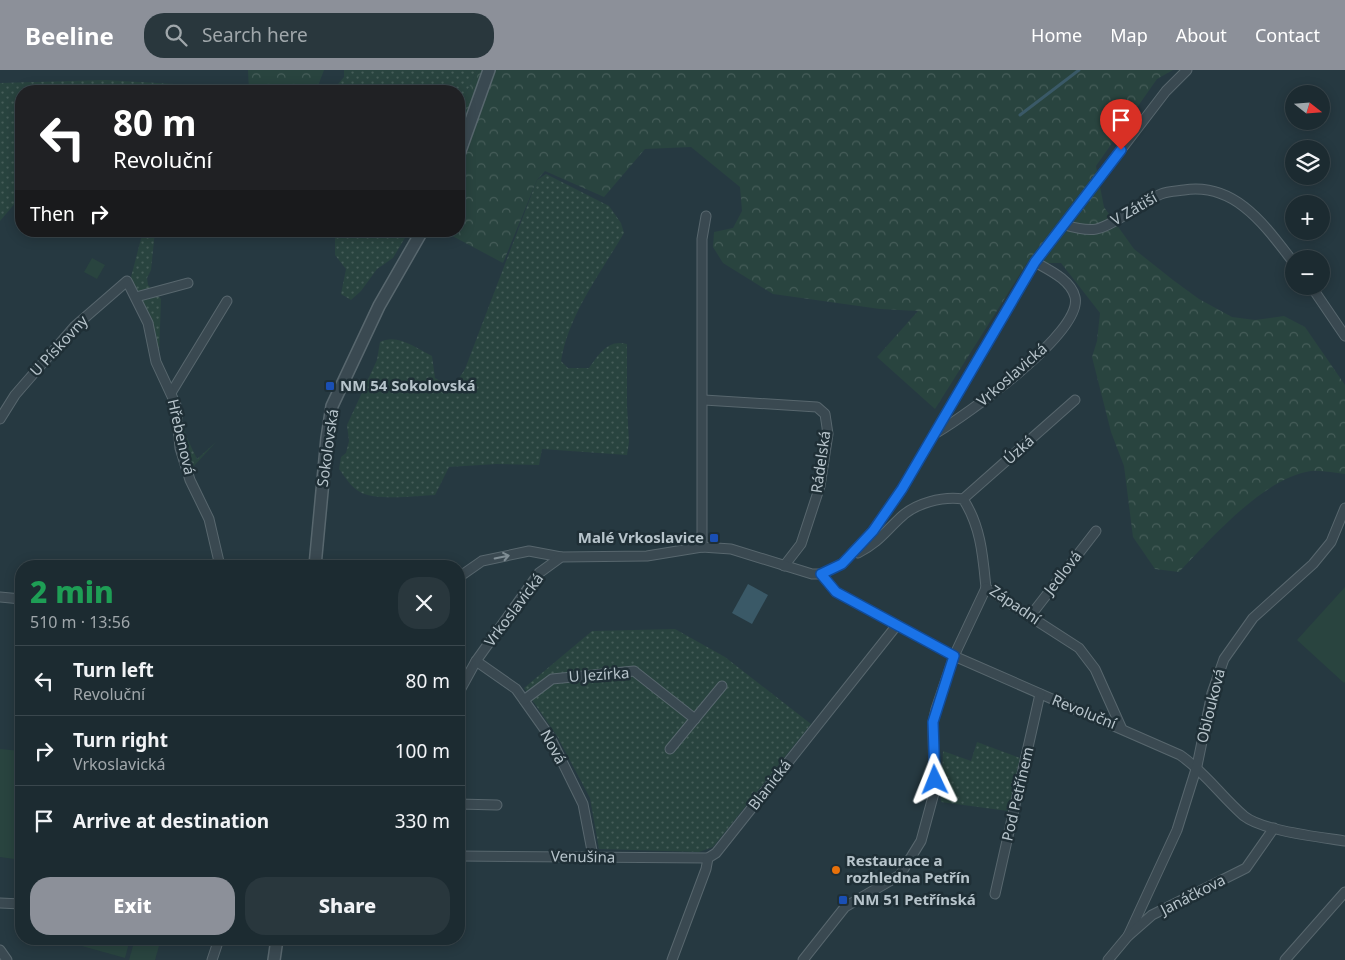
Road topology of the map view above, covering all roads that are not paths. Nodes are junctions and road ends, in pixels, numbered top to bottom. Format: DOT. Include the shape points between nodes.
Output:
graph roads {
  1 [pos="489,70"];
  2 [pos="1187,70"];
  3 [pos="465,137"];
  4 [pos="706,216"];
  5 [pos="1065,225"];
  6 [pos="419,237"];
  7 [pos="1285,251"];
  8 [pos="1035,262"];
  9 [pos="128,281"];
  10 [pos="188,283"];
  11 [pos="1317,295"];
  12 [pos="136,297"];
  13 [pos="227,301"];
  14 [pos="1345,336"];
  15 [pos="170,393"];
  16 [pos="704,400"];
  17 [pos="1075,400"];
  18 [pos="0,419"];
  19 [pos="934,434"];
  20 [pos="963,499"];
  21 [pos="1345,508"];
  22 [pos="1096,531"];
  23 [pos="702,547"];
  24 [pos="851,556"];
  25 [pos="561,557"];
  26 [pos="219,560"];
  27 [pos="316,560"];
  28 [pos="784,566"];
  29 [pos="465,573"];
  30 [pos="821,574"];
  31 [pos="986,588"];
  32 [pos="0,597"];
  33 [pos="15,598"];
  34 [pos="1030,615"];
  35 [pos="897,625"];
  36 [pos="954,656"];
  37 [pos="476,661"];
  38 [pos="465,681"];
  39 [pos="722,686"];
  40 [pos="1040,694"];
  41 [pos="524,700"];
  42 [pos="695,719"];
  43 [pos="1121,727"];
  44 [pos="670,749"];
  45 [pos="1197,766"];
  46 [pos="465,804"];
  47 [pos="497,805"];
  48 [pos="1274,828"];
  49 [pos="1345,841"];
  50 [pos="465,856"];
  51 [pos="593,856"];
  52 [pos="708,858"];
  53 [pos="1345,892"];
  54 [pos="995,894"];
  55 [pos="0,903"];
  56 [pos="15,904"];
  57 [pos="1128,936"];
  58 [pos="218,945"];
  59 [pos="276,945"];
  60 [pos="0,950"];
  61 [pos="6,960"];
  62 [pos="212,960"];
  63 [pos="274,960"];
  64 [pos="672,960"];
  65 [pos="803,960"];
  66 [pos="1108,960"];
  67 [pos="1285,960"];
  1 -- 3 [label="street"];
  2 -- 5 [label="street, Vrkoslavická" via="1166,91"];
  4 -- 16 [label="street" via="702,239"];
  5 -- 7 [label="street, V Zátiší" via="1086,231 1101,228 1162,193 1195,188 1218,192 1239,201 1262,222"];
  5 -- 8 [label="street, Vrkoslavická"];
  6 -- 27 [label="street, Sokolovská" via="379,306 332,406"];
  8 -- 19 [label="street, Vrkoslavická"];
  8 -- 19 [label="street, Vrkoslavická" via="1069,286 1075,296 1072,318 1042,352 967,415"];
  9 -- 12 [label="street, Hřebenová"];
  9 -- 18 [label="street, U Pískovny" via="94,308 56,346 15,395"];
  10 -- 12 [label="street"];
  11 -- 14 [label="street"];
  12 -- 15 [label="street, Hřebenová" via="148,323 156,362"];
  13 -- 15 [label="street"];
  15 -- 26 [label="street, Hřebenová" via="176,405 180,448 190,480 210,519"];
  16 -- 23 [label="street"];
  16 -- 28 [label="street, Rádelská" via="817,407 825,414 828,434 815,503 801,544"];
  17 -- 20 [label="street, Úzká"];
  19 -- 24 [label="street, Vrkoslavická" via="897,496"];
  20 -- 24 [label="street" via="930,502 902,516 875,544"];
  20 -- 31 [label="street, Západní" via="971,510 982,544"];
  21 -- 45 [label="street, Oblouková" via="1331,542 1313,564 1253,618 1224,659 1212,693"];
  22 -- 34 [label="street, Jedlová"];
  23 -- 25 [label="street" via="647,556"];
  23 -- 28 [label="street" via="731,549"];
  24 -- 30 [label="street, Vrkoslavická" via="837,568"];
  29 -- 25 [label="street, one-way" via="482,561 529,551"];
  25 -- 37 [label="street, Vrkoslavická" via="539,573"];
  28 -- 30 [label="street"];
  30 -- 35 [label="street, Revoluční" via="836,592"];
  31 -- 34 [label="street, Západní"];
  31 -- 36 [label="street"];
  32 -- 33 [label="street"];
  34 -- 43 [label="street, Západní" via="1079,648 1095,669"];
  35 -- 36 [label="street, Revoluční"];
  35 -- 52 [label="street, Blanická" via="716,853"];
  36 -- 40 [label="street, Revoluční"];
  36 -- 65 [label="street" via="933,722 934,793 921,841 900,875 845,907"];
  37 -- 38 [label="street, Vrkoslavická"];
  37 -- 41 [label="street, Nová" via="516,689"];
  39 -- 42 [label="street"];
  40 -- 43 [label="street, Revoluční"];
  40 -- 54 [label="street, Pod Petřínem"];
  41 -- 42 [label="street, U Jezírka" via="552,679 634,671"];
  41 -- 51 [label="street, Nová" via="550,737 583,804"];
  42 -- 44 [label="street"];
  43 -- 45 [label="street, Revoluční"];
  45 -- 48 [label="street, Revoluční" via="1246,817"];
  45 -- 57 [label="street, Oblouková" via="1177,830"];
  46 -- 47 [label="street"];
  48 -- 49 [label="street, Revoluční"];
  48 -- 57 [label="street, Janáčkova" via="1246,868 1152,915"];
  50 -- 51 [label="street, Venušina"];
  51 -- 52 [label="street, Venušina"];
  52 -- 64 [label="street, Blanická"];
  53 -- 67 [label="street"];
  55 -- 56 [label="street"];
  57 -- 66 [label="street, Janáčkova"];
  58 -- 62 [label="street"];
  59 -- 63 [label="street"];
  60 -- 61 [label="street"];
}
